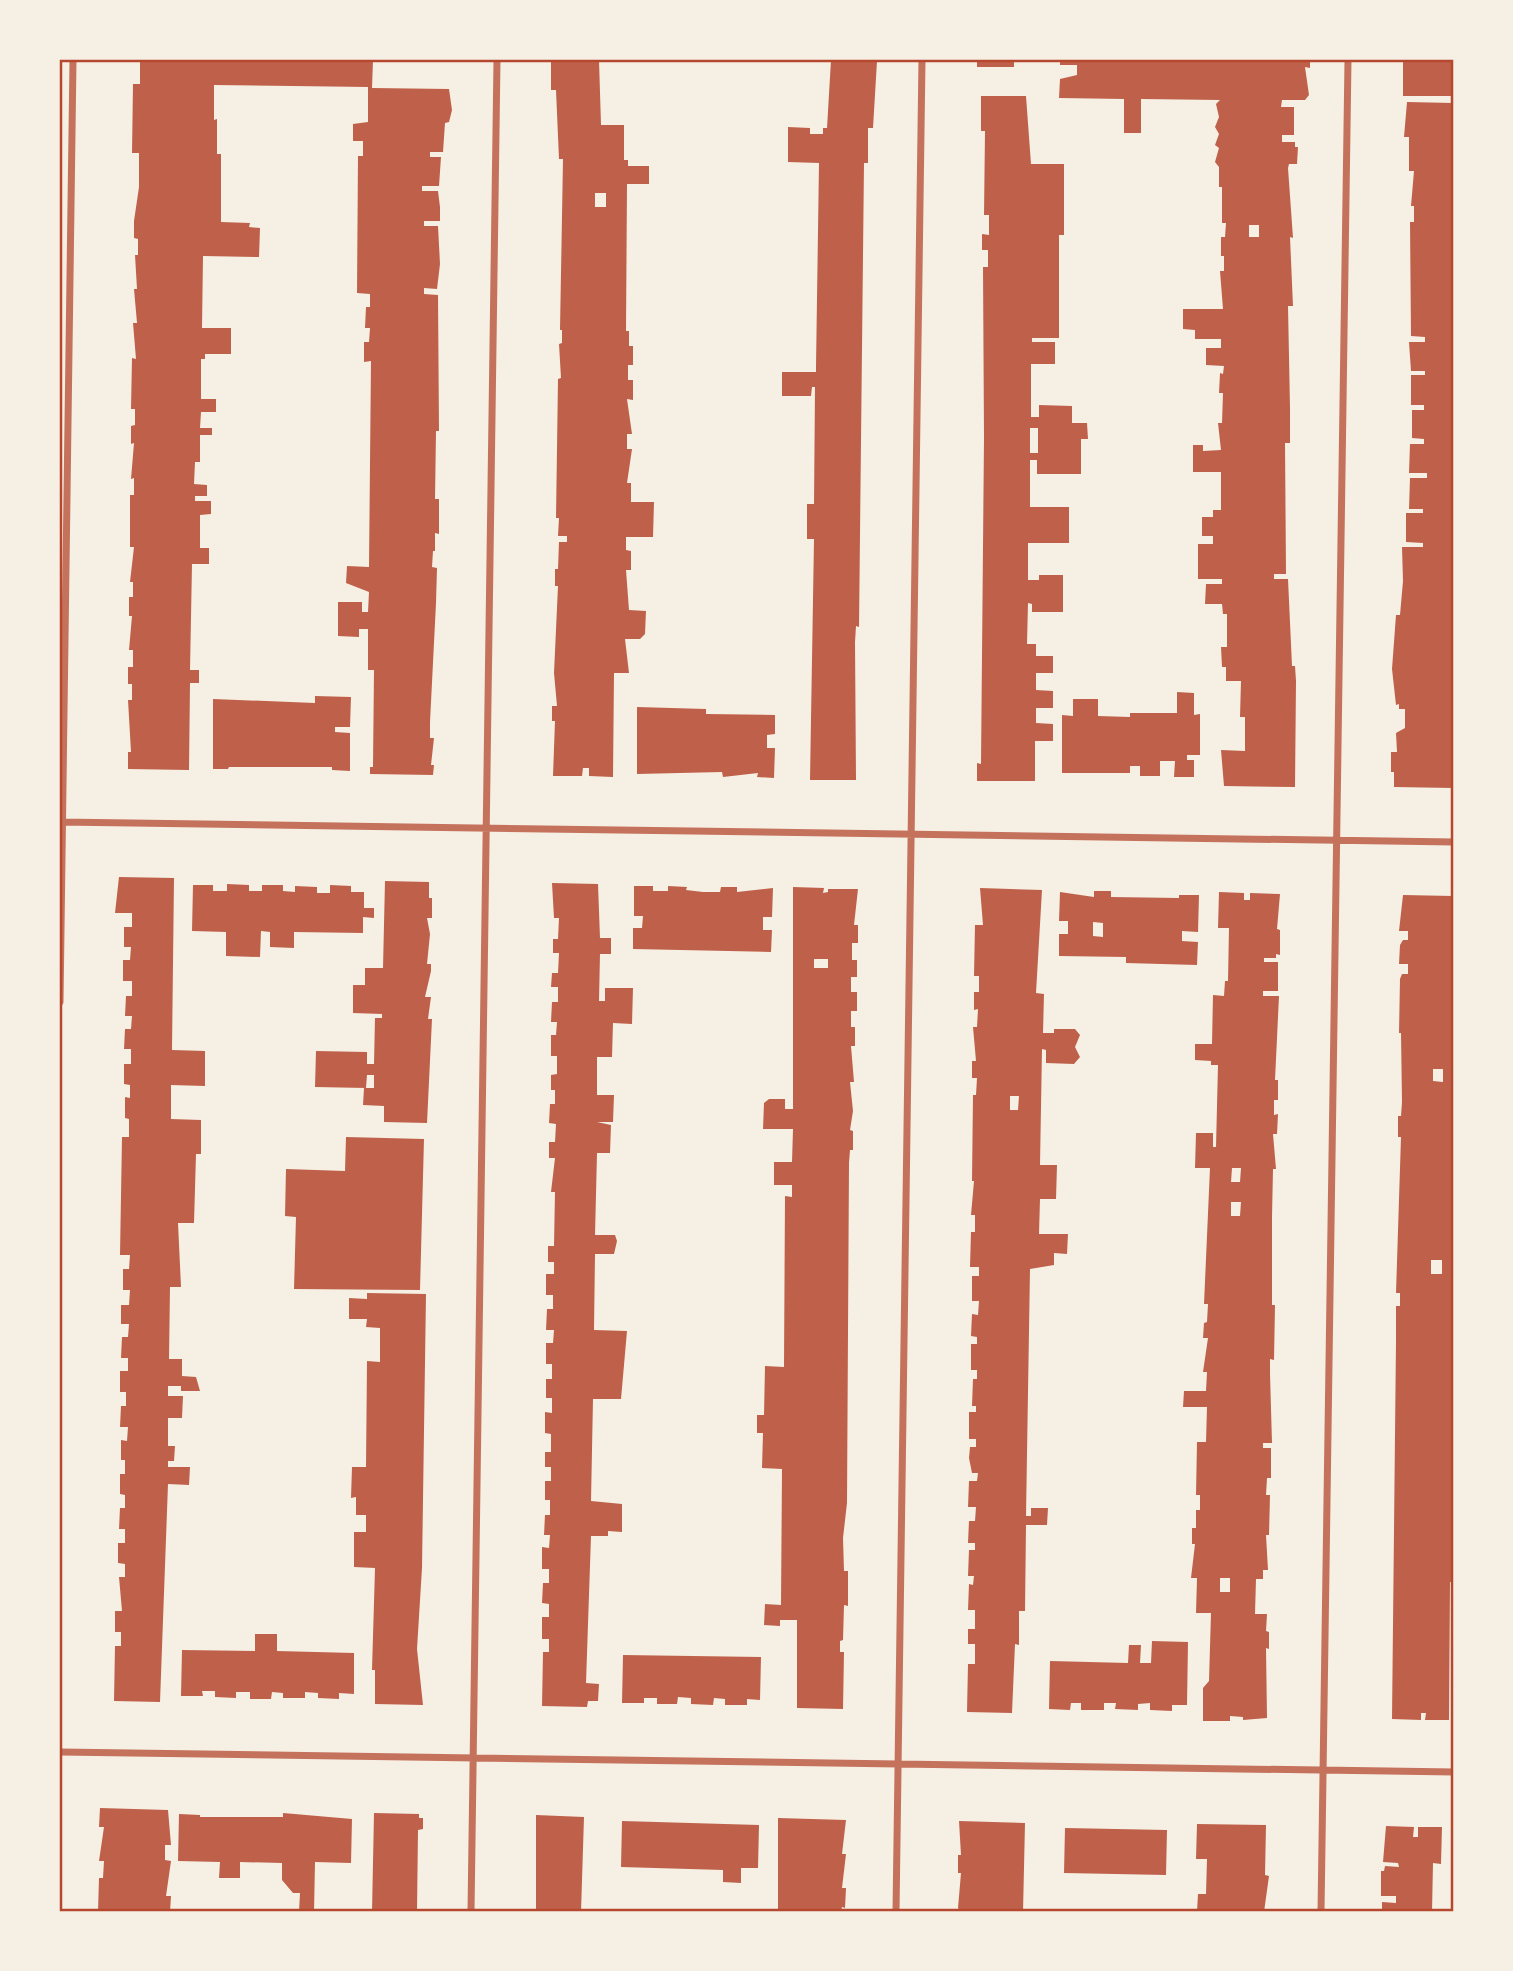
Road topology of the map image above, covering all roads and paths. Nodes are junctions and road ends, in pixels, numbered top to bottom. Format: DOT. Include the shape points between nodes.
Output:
graph roads {
  1 [pos="73,60"];
  2 [pos="497,60"];
  3 [pos="922,60"];
  4 [pos="1348,60"];
  5 [pos="61,822"];
  6 [pos="486,828"];
  7 [pos="911,834"];
  8 [pos="1336,841"];
  9 [pos="1454,842"];
  10 [pos="60,1002"];
  11 [pos="60,1752"];
  12 [pos="473,1758"];
  13 [pos="898,1764"];
  14 [pos="1323,1770"];
  15 [pos="1454,1772"];
  16 [pos="471,1912"];
  17 [pos="896,1912"];
  18 [pos="1321,1912"];
  1 -- 5 [label="street"];
  2 -- 6 [label="street"];
  3 -- 7 [label="street"];
  4 -- 8 [label="street"];
  5 -- 6 [label="street"];
  5 -- 10 [label="street"];
  6 -- 7 [label="street"];
  6 -- 12 [label="street"];
  7 -- 8 [label="street"];
  7 -- 13 [label="street"];
  8 -- 9 [label="street"];
  8 -- 14 [label="street"];
  11 -- 12 [label="street"];
  12 -- 13 [label="street"];
  12 -- 16 [label="street"];
  13 -- 14 [label="street"];
  13 -- 17 [label="street"];
  14 -- 15 [label="street"];
  14 -- 18 [label="street"];
}
